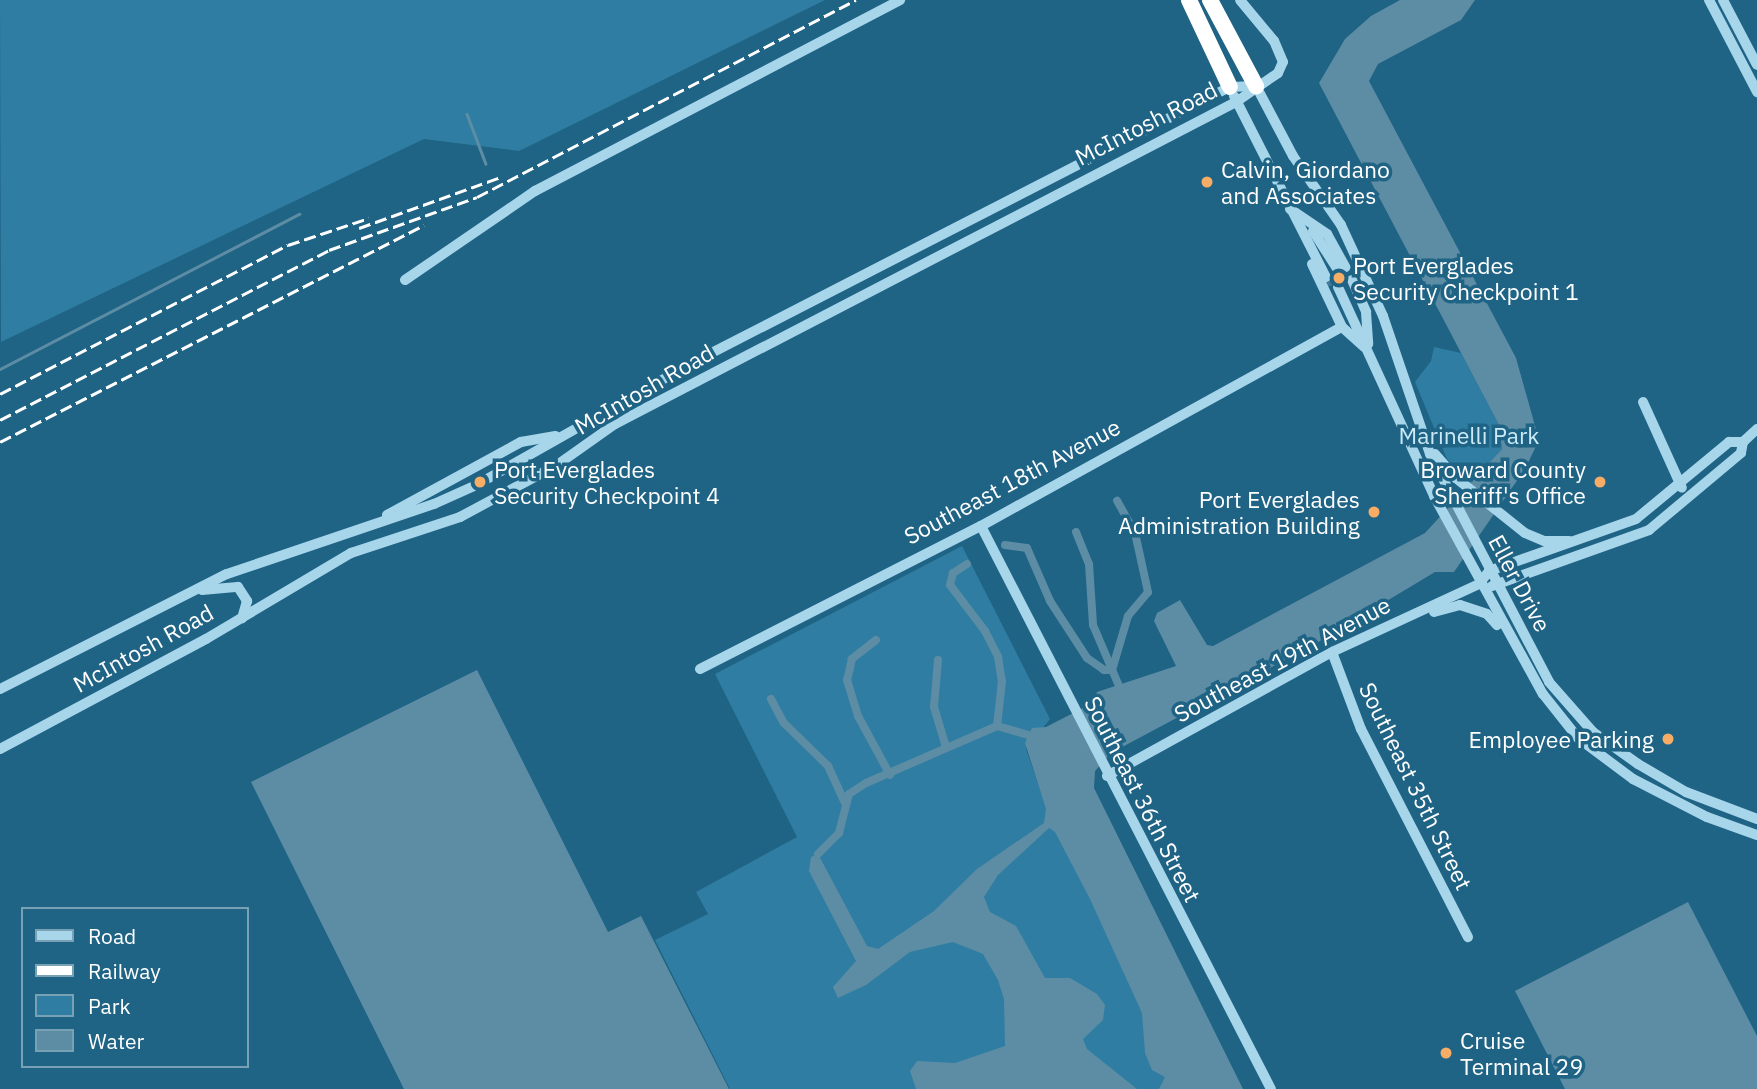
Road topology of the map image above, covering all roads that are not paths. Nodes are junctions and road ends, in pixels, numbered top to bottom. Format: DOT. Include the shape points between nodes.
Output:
graph roads {
  1 [pos="900,0"];
  2 [pos="1189,0"];
  3 [pos="1210,0"];
  4 [pos="1240,0"];
  5 [pos="1709,0"];
  6 [pos="1723,0"];
  7 [pos="1757,65"];
  8 [pos="1256,86"];
  9 [pos="1757,92"];
  10 [pos="1233,94"];
  11 [pos="1288,207"];
  12 [pos="1335,272"];
  13 [pos="405,280"];
  14 [pos="1379,306"];
  15 [pos="1366,312"];
  16 [pos="1342,327"];
  17 [pos="715,351"];
  18 [pos="1369,351"];
  19 [pos="701,379"];
  20 [pos="1643,402"];
  21 [pos="1401,429"];
  22 [pos="1757,429"];
  23 [pos="564,434"];
  24 [pos="1422,434"];
  25 [pos="1743,442"];
  26 [pos="486,480"];
  27 [pos="1681,485"];
  28 [pos="474,486"];
  29 [pos="1688,501"];
  30 [pos="981,526"];
  31 [pos="366,527"];
  32 [pos="1589,539"];
  33 [pos="1489,571"];
  34 [pos="1479,584"];
  35 [pos="1498,587"];
  36 [pos="190,592"];
  37 [pos="242,618"];
  38 [pos="1347,645"];
  39 [pos="1332,652"];
  40 [pos="1522,660"];
  41 [pos="700,669"];
  42 [pos="0,689"];
  43 [pos="0,749"];
  44 [pos="1105,772"];
  45 [pos="1757,819"];
  46 [pos="1757,835"];
  47 [pos="1468,937"];
  48 [pos="1271,1089"];
  1 -- 13 [label="street" via="535,191"];
  2 -- 10 [label="highway"];
  3 -- 8 [label="highway"];
  4 -- 8 [label="street" via="1283,57 1280,70"];
  5 -- 9 [label="street"];
  6 -- 7 [label="street"];
  8 -- 10 [label="street"];
  8 -- 14 [label="street, Eller Drive" via="1293,156 1341,225"];
  10 -- 11 [label="street, Eller Drive"];
  10 -- 17 [label="street, McIntosh Road"];
  10 -- 19 [label="street, McIntosh Road"];
  11 -- 12 [label="street, Eller Drive"];
  11 -- 16 [label="street, Eller Drive"];
  14 -- 15 [label="street"];
  14 -- 24 [label="street, Eller Drive"];
  15 -- 18 [label="street, Eller Drive"];
  15 -- 18 [label="street, Eller Drive" via="1341,285"];
  16 -- 18 [label="street, Eller Drive"];
  16 -- 30 [label="street, Southeast 18th Avenue"];
  17 -- 19 [label="street" via="702,366"];
  17 -- 23 [label="street, McIntosh Road"];
  18 -- 21 [label="street, Eller Drive"];
  19 -- 37 [label="street, McIntosh Road" via="460,517 377,541"];
  20 -- 27 [label="street"];
  21 -- 24 [label="street"];
  21 -- 34 [label="street, Eller Drive"];
  22 -- 25 [label="street"];
  23 -- 26 [label="street, McIntosh Road"];
  23 -- 31 [label="street, McIntosh Road" via="521,442"];
  24 -- 32 [label="street" via="1465,485 1501,515 1545,541"];
  24 -- 33 [label="street, Eller Drive"];
  25 -- 27 [label="street" via="1729,442"];
  25 -- 29 [label="street" via="1741,453"];
  27 -- 29 [label="street"];
  27 -- 32 [label="street" via="1636,519"];
  28 -- 31 [label="street, McIntosh Road"];
  29 -- 35 [label="street" via="1637,536"];
  30 -- 41 [label="street, Southeast 18th Avenue"];
  30 -- 44 [label="street, Southeast 36th Street"];
  31 -- 36 [label="street, McIntosh Road" via="227,573"];
  32 -- 33 [label="street"];
  33 -- 34 [label="street, Southeast 19th Avenue"];
  33 -- 35 [label="street, Eller Drive"];
  34 -- 35 [label="street"];
  34 -- 38 [label="street, Southeast 19th Avenue"];
  34 -- 40 [label="street, Eller Drive"];
  35 -- 45 [label="street, Eller Drive" via="1549,682 1593,732 1662,779"];
  36 -- 37 [label="street" via="239,587 247,601"];
  36 -- 42 [label="street, McIntosh Road"];
  37 -- 43 [label="street, McIntosh Road"];
  38 -- 39 [label="street, Southeast 19th Avenue"];
  38 -- 40 [label="street" via="1360,646 1419,618 1460,605 1494,618"];
  39 -- 44 [label="street, Southeast 19th Avenue"];
  39 -- 47 [label="street, Southeast 35th Street" via="1361,729"];
  40 -- 46 [label="street, Eller Drive" via="1568,726 1610,764 1682,806"];
  44 -- 48 [label="street, Southeast 36th Street"];
}
